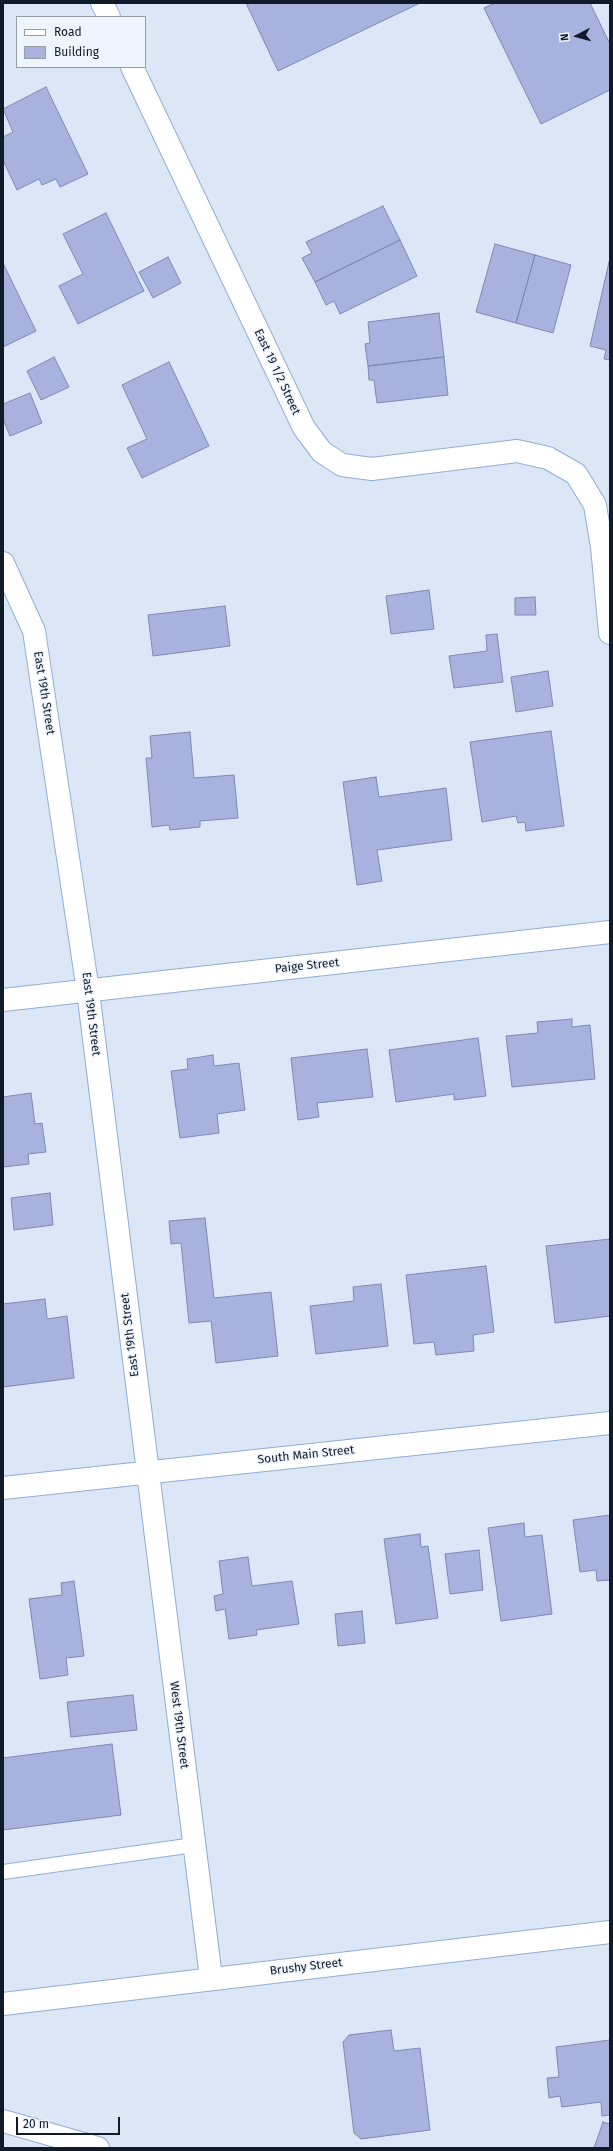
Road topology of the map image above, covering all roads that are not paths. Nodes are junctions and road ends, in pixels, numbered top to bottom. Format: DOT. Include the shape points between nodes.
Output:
graph roads {
  1 [pos="102,3"];
  2 [pos="108,16"];
  3 [pos="132,68"];
  4 [pos="3,562"];
  5 [pos="610,633"];
  6 [pos="610,932"];
  7 [pos="88,991"];
  8 [pos="3,1000"];
  9 [pos="610,1423"];
  10 [pos="147,1472"];
  11 [pos="3,1488"];
  12 [pos="194,1845"];
  13 [pos="3,1872"];
  14 [pos="610,1932"];
  15 [pos="211,1978"];
  16 [pos="3,2004"];
  17 [pos="3,2121"];
  18 [pos="98,2148"];
  1 -- 2 [label="street"];
  3 -- 5 [label="street, East 19 1/2 Street" via="304,428 322,452 342,465 372,468 516,451 548,458 576,474 596,504"];
  4 -- 7 [label="street, East 19th Street" via="34,631"];
  6 -- 7 [label="street, Paige Street"];
  7 -- 8 [label="street, Paige Street"];
  7 -- 10 [label="street, East 19th Street"];
  9 -- 10 [label="street, South Main Street"];
  10 -- 11 [label="street, South Main Street"];
  10 -- 12 [label="street, West 19th Street"];
  12 -- 13 [label="lane"];
  12 -- 15 [label="street, West 19th Street"];
  14 -- 15 [label="street, Brushy Street"];
  15 -- 16 [label="street, Brushy Street"];
  17 -- 18 [label="street"];
}
